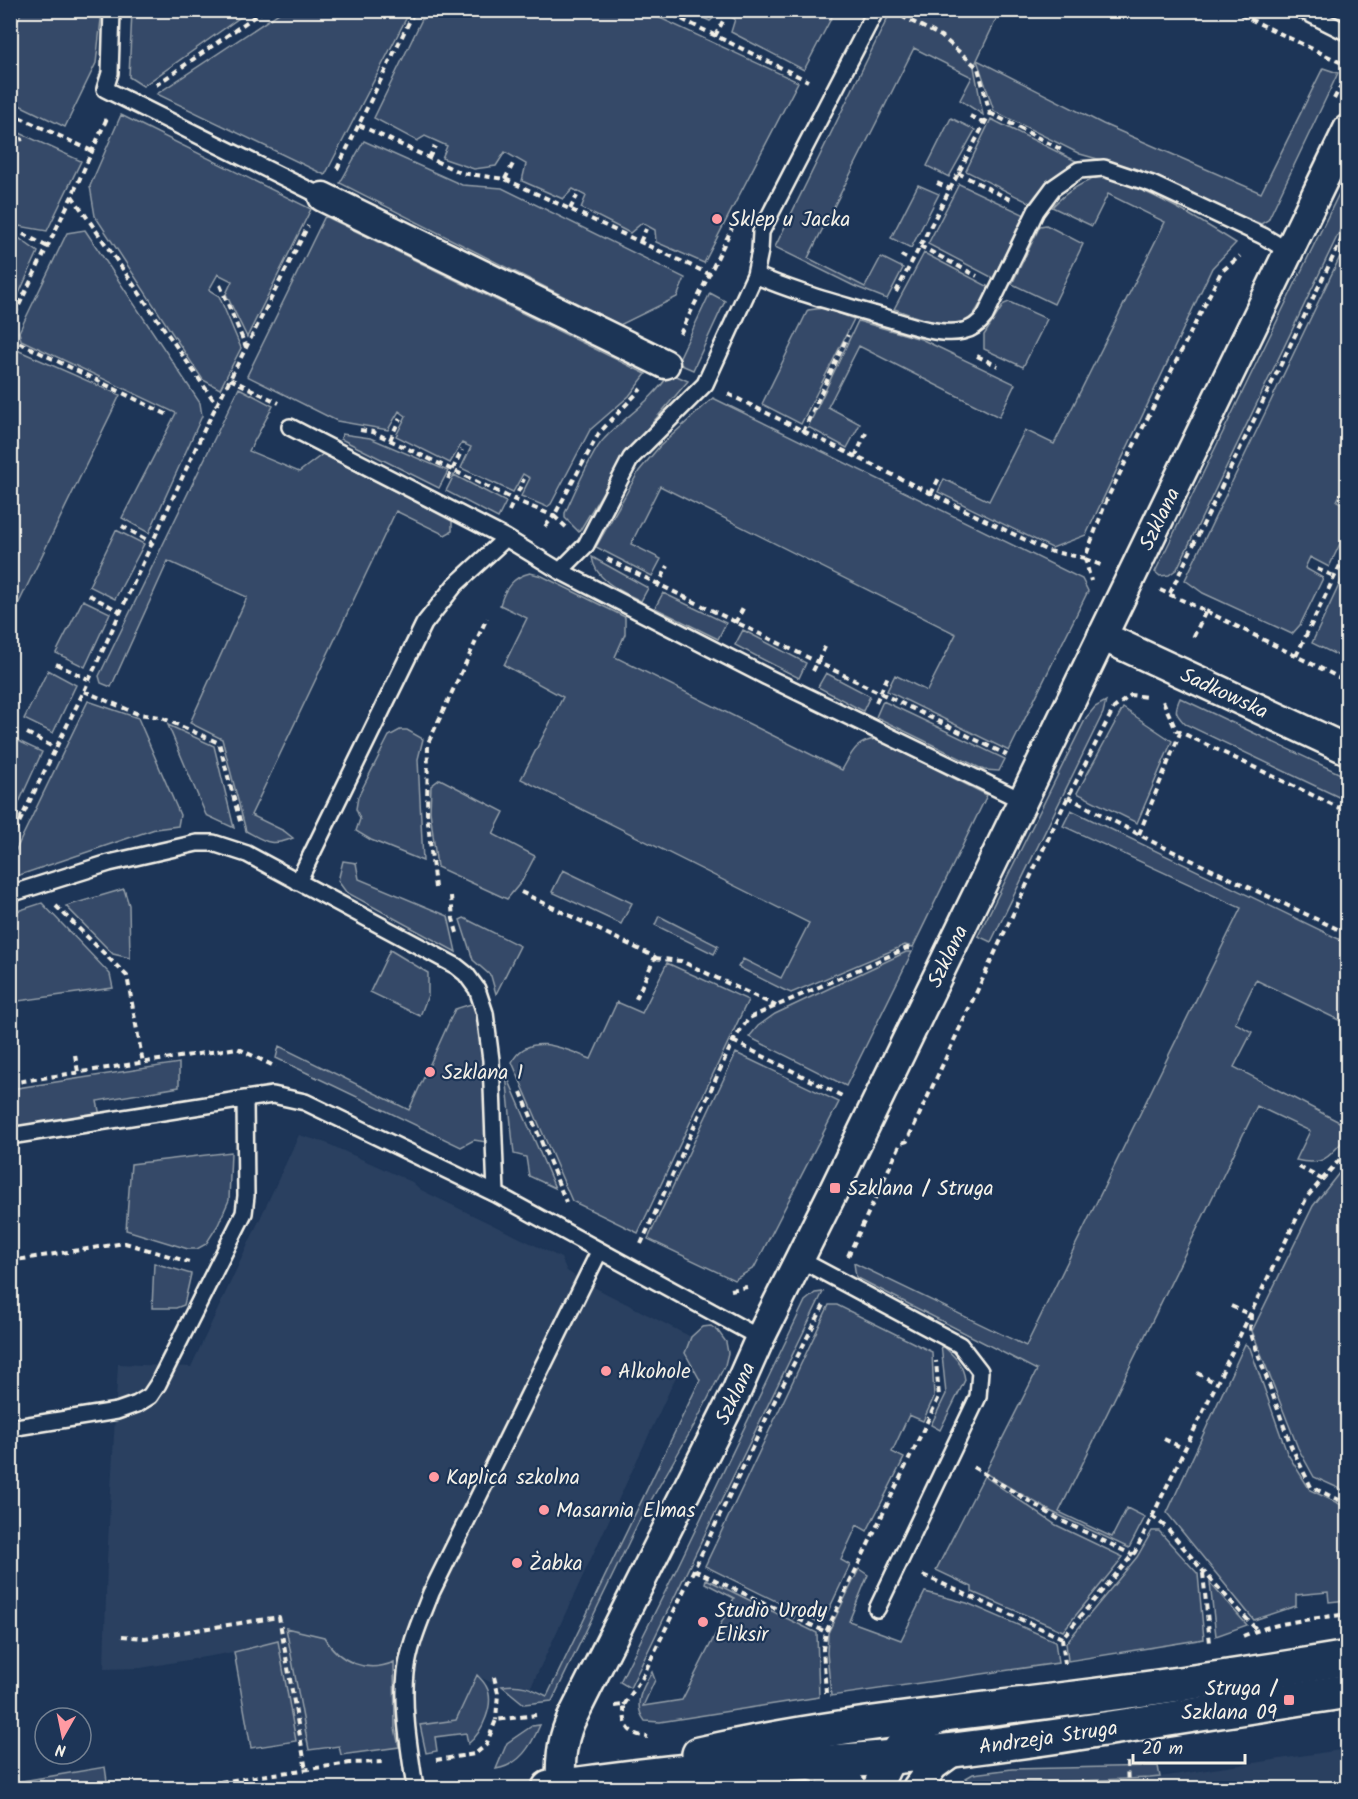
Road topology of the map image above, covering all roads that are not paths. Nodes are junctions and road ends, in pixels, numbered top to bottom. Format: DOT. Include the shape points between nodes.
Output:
graph roads {
  1 [pos="112,10"];
  2 [pos="876,10"];
  3 [pos="1302,10"];
  4 [pos="1347,33"];
  5 [pos="1347,129"];
  6 [pos="323,197"];
  7 [pos="1288,251"];
  8 [pos="755,275"];
  9 [pos="665,364"];
  10 [pos="290,427"];
  11 [pos="502,536"];
  12 [pos="560,571"];
  13 [pos="1102,636"];
  14 [pos="1347,750"];
  15 [pos="1009,794"];
  16 [pos="298,882"];
  17 [pos="10,894"];
  18 [pos="245,1099"];
  19 [pos="10,1136"];
  20 [pos="496,1194"];
  21 [pos="599,1252"];
  22 [pos="799,1259"];
  23 [pos="760,1338"];
  24 [pos="10,1428"];
  25 [pos="877,1609"];
  26 [pos="1347,1658"];
  27 [pos="1347,1691"];
  28 [pos="951,1713"];
  29 [pos="955,1750"];
  30 [pos="891,1757"];
  31 [pos="802,1764"];
  32 [pos="617,1778"];
  33 [pos="415,1788"];
  34 [pos="555,1788"];
  35 [pos="853,1788"];
  36 [pos="877,1788"];
  37 [pos="917,1788"];
  1 -- 6 [label="lane" via="110,73 105,89"];
  2 -- 8 [label="lane" via="761,232"];
  3 -- 4 [label="lane"];
  5 -- 7 [label="street, Szklana"];
  6 -- 9 [label="street"];
  7 -- 8 [label="lane" via="1152,184 1104,168 1079,170 1053,188 1036,211 985,316 977,326 962,331 916,327 788,289"];
  7 -- 13 [label="street, Szklana"];
  8 -- 12 [label="lane" via="705,384 631,458 586,545"];
  10 -- 11 [label="lane"];
  11 -- 12 [label="lane"];
  11 -- 16 [label="lane" via="424,624"];
  12 -- 15 [label="lane" via="758,673"];
  13 -- 14 [label="street, Sadkowska"];
  13 -- 15 [label="street, Szklana"];
  15 -- 22 [label="street, Szklana"];
  16 -- 17 [label="lane" via="247,854 213,843 197,843"];
  16 -- 20 [label="lane" via="456,966 477,989 485,1013 491,1060"];
  18 -- 19 [label="lane"];
  18 -- 20 [label="lane" via="273,1095 305,1102"];
  18 -- 24 [label="lane" via="244,1213 150,1396 117,1411"];
  20 -- 21 [label="lane"];
  21 -- 23 [label="lane"];
  21 -- 33 [label="lane" via="419,1622 406,1675 407,1726"];
  22 -- 23 [label="street, Szklana"];
  22 -- 25 [label="lane" via="960,1345 980,1371 978,1397"];
  23 -- 34 [label="street, Szklana" via="570,1722 563,1739"];
  26 -- 28 [label="street, Andrzeja Struga" via="1136,1691"];
  27 -- 29 [label="street, Andrzeja Struga"];
  28 -- 30 [label="street, Andrzeja Struga" via="915,1731"];
  28 -- 32 [label="street, Andrzeja Struga" via="757,1741"];
  29 -- 30 [label="street, Andrzeja Struga"];
  29 -- 37 [label="street" via="933,1766"];
  30 -- 31 [label="street, Andrzeja Struga"];
  30 -- 36 [label="street, Andrzeja Struga"];
  31 -- 32 [label="street, Andrzeja Struga"];
  31 -- 35 [label="street" via="830,1771"];
  32 -- 34 [label="street, Andrzeja Struga"];
}
